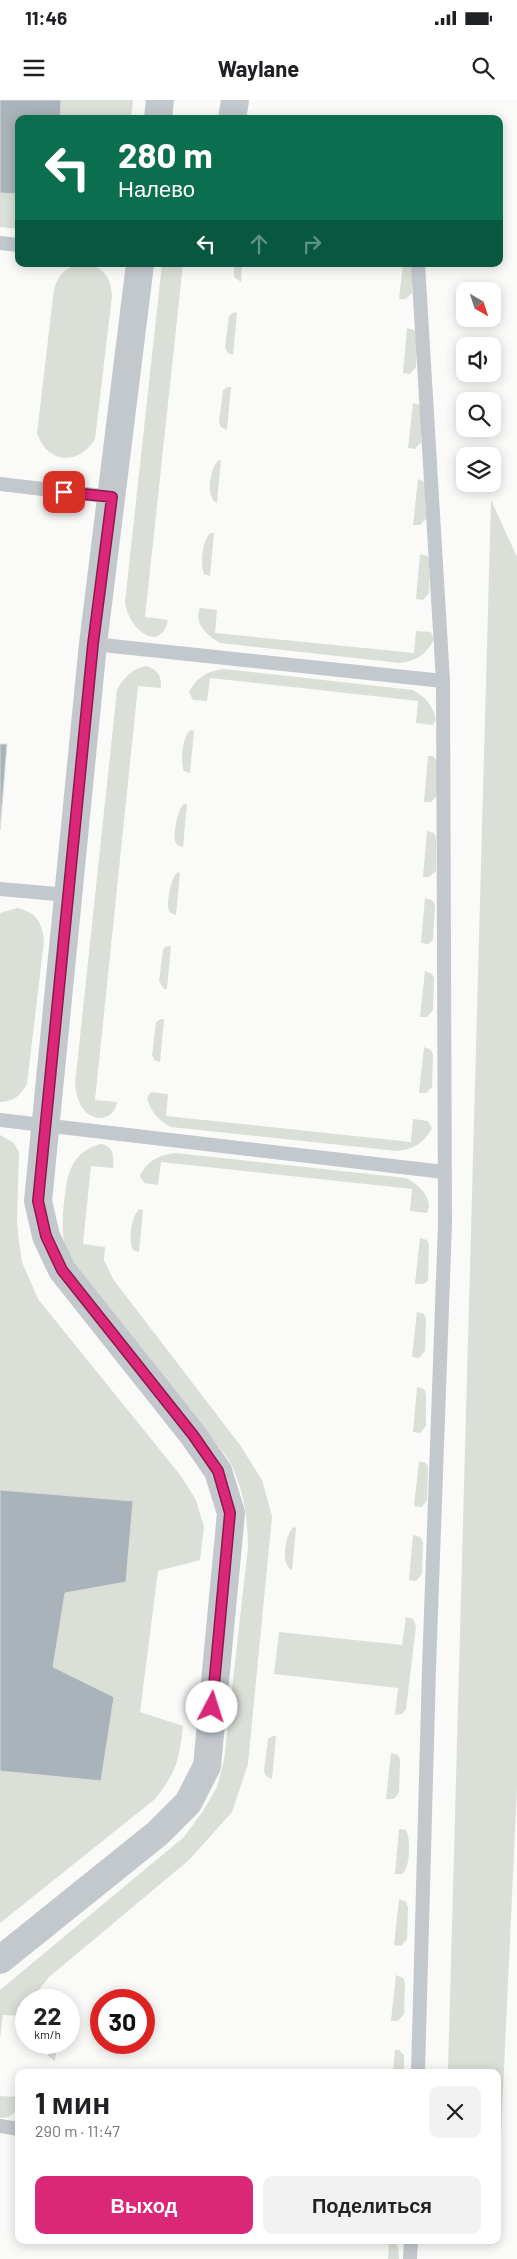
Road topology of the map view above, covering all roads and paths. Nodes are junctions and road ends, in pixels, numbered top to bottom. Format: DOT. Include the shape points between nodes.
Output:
graph roads {
  1 [pos="160,100"];
  2 [pos="235,100"];
  3 [pos="158,115"];
  4 [pos="233,115"];
  5 [pos="0,243"];
  6 [pos="15,245"];
  7 [pos="140,267"];
  8 [pos="418,267"];
  9 [pos="0,484"];
  10 [pos="112,497"];
  11 [pos="93,644"];
  12 [pos="443,681"];
  13 [pos="0,890"];
  14 [pos="68,896"];
  15 [pos="0,1120"];
  16 [pos="46,1125"];
  17 [pos="444,1172"];
  18 [pos="0,1960"];
  19 [pos="418,2069"];
  20 [pos="0,2126"];
  21 [pos="15,2128"];
  22 [pos="411,2244"];
  23 [pos="410,2259"];
  1 -- 3 [label="street"];
  2 -- 4 [label="street"];
  5 -- 6 [label="lane"];
  7 -- 10 [label="street"];
  8 -- 12 [label="lane"];
  9 -- 10 [label="lane"];
  10 -- 11 [label="street"];
  11 -- 12 [label="lane"];
  11 -- 14 [label="street"];
  12 -- 17 [label="lane"];
  13 -- 14 [label="lane"];
  14 -- 16 [label="street"];
  15 -- 16 [label="lane"];
  16 -- 17 [label="lane"];
  16 -- 18 [label="street" via="38,1201 46,1236 62,1270 218,1471 230,1513 207,1766 188,1804 158,1833"];
  17 -- 19 [label="lane" via="445,1233 429,1648"];
  20 -- 21 [label="lane"];
  22 -- 23 [label="lane"];
}
